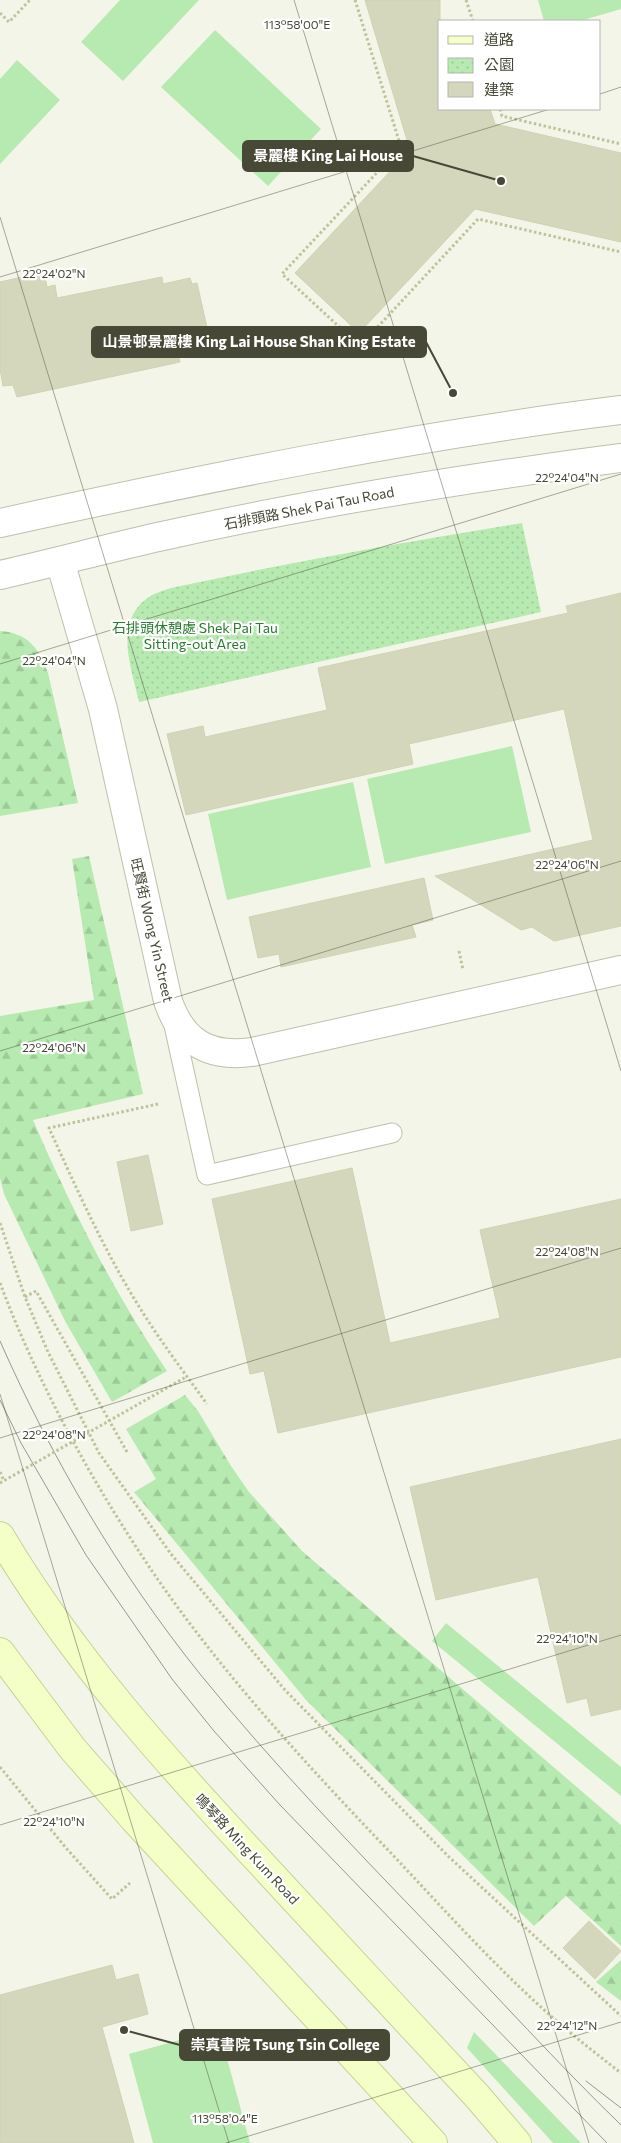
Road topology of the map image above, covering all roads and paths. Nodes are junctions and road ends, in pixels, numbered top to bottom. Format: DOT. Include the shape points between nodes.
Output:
graph roads {
  1 [pos="30,0"];
  2 [pos="355,0"];
  3 [pos="466,0"];
  4 [pos="0,14"];
  5 [pos="473,20"];
  6 [pos="500,110"];
  7 [pos="621,144"];
  8 [pos="621,252"];
  9 [pos="621,410"];
  10 [pos="621,458"];
  11 [pos="0,523"];
  12 [pos="60,561"];
  13 [pos="0,575"];
  14 [pos="459,951"];
  15 [pos="621,970"];
  16 [pos="464,973"];
  17 [pos="168,1001"];
  18 [pos="158,1104"];
  19 [pos="392,1133"];
  20 [pos="0,1223"];
  21 [pos="0,1283"];
  22 [pos="25,1297"];
  23 [pos="186,1377"];
  24 [pos="207,1404"];
  25 [pos="109,1421"];
  26 [pos="126,1452"];
  27 [pos="0,1472"];
  28 [pos="4,1480"];
  29 [pos="0,1483"];
  30 [pos="0,1536"];
  31 [pos="0,1652"];
  32 [pos="0,1767"];
  33 [pos="130,1883"];
  34 [pos="621,2016"];
  35 [pos="621,2073"];
  36 [pos="433,2143"];
  37 [pos="517,2143"];
  1 -- 4 [label="path" via="9,22"];
  2 -- 8 [label="path" via="401,147 282,274 360,346 478,219"];
  3 -- 5 [label="path"];
  6 -- 7 [label="path" via="502,116"];
  9 -- 11 [label="street" via="371,447"];
  10 -- 12 [label="street, 石排頭路 Shek Pai Tau Road" via="296,509"];
  12 -- 13 [label="street, 石排頭路 Shek Pai Tau Road"];
  12 -- 17 [label="street, 旺賢街 Wong Yin Street" via="103,709"];
  14 -- 16 [label="path"];
  15 -- 17 [label="street, 旺賢街 Wong Yin Street" via="234,1054 215,1052 184,1033"];
  17 -- 19 [label="lane" via="207,1175"];
  18 -- 23 [label="path" via="50,1128 110,1256 144,1315"];
  20 -- 22 [label="path"];
  21 -- 35 [label="path" via="36,1367 94,1481 153,1572 203,1640 311,1769 472,1939 540,2007"];
  22 -- 25 [label="path" via="36,1291"];
  22 -- 34 [label="path" via="48,1352 99,1453 171,1554 217,1610 285,1690 449,1857"];
  23 -- 24 [label="path"];
  23 -- 25 [label="path, bridge"];
  25 -- 26 [label="path"];
  25 -- 28 [label="path, bridge"];
  27 -- 28 [label="path"];
  28 -- 29 [label="path, bridge"];
  30 -- 37 [label="main road, 鳴琴路 Ming Kum Road" via="64,1634 121,1708"];
  31 -- 36 [label="main road" via="72,1748 134,1819"];
  32 -- 33 [label="path" via="112,1899"];
}
